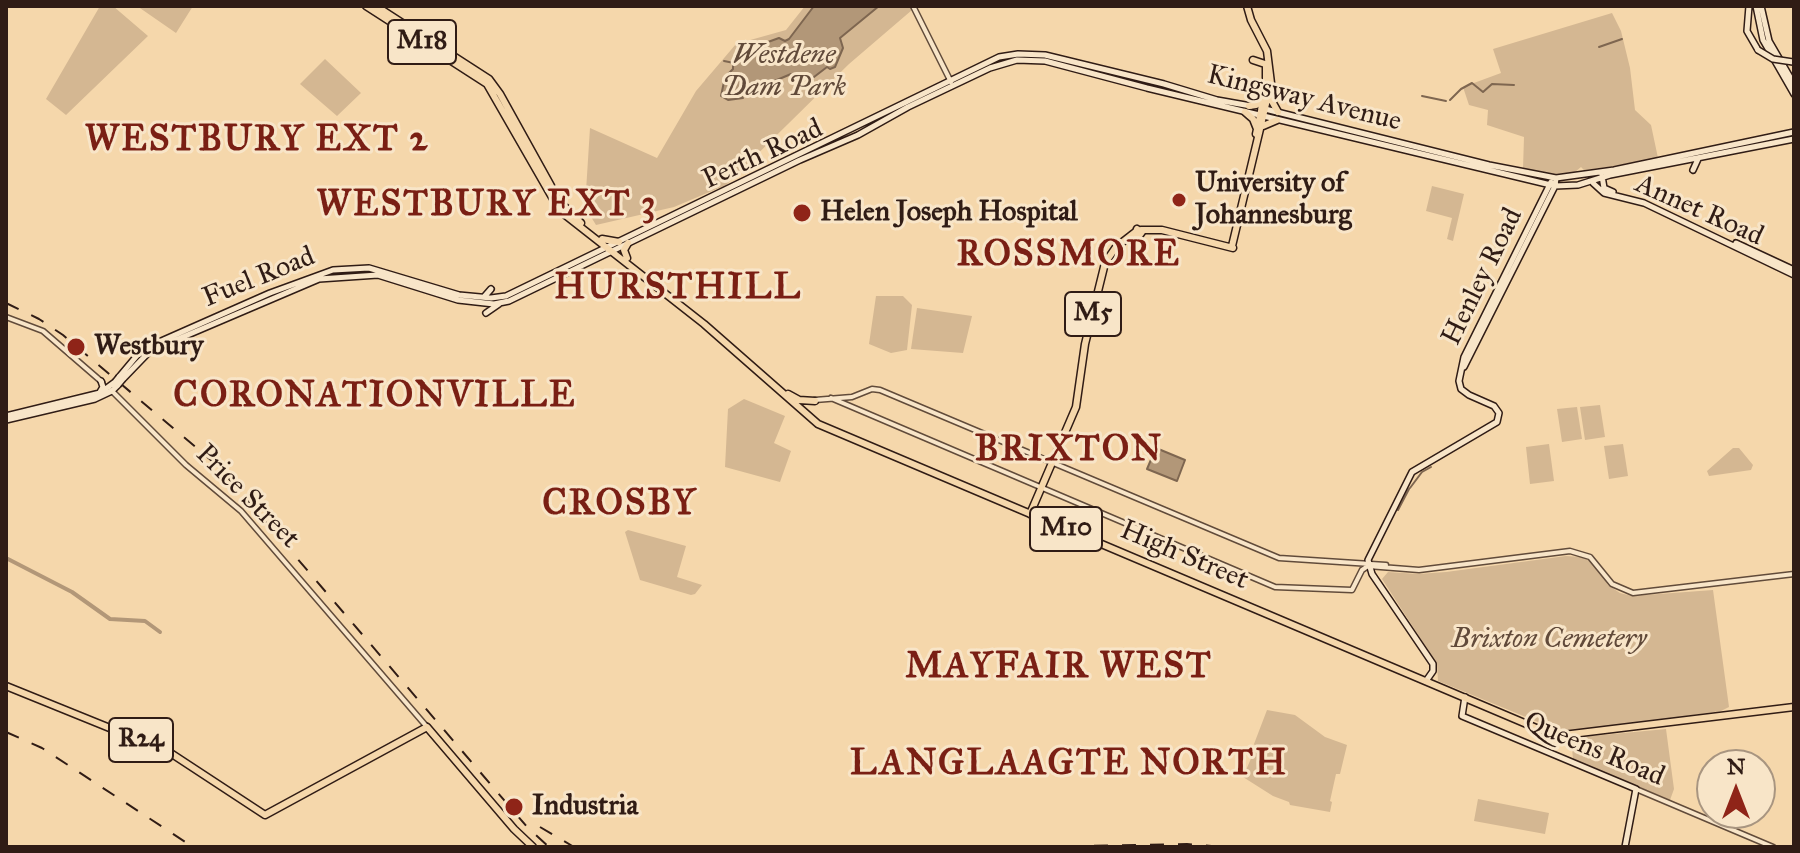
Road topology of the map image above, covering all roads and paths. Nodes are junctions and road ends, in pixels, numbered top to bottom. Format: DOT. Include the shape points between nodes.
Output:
graph roads {
  1 [pos="366,6"];
  2 [pos="376,6"];
  3 [pos="913,6"];
  4 [pos="1246,6"];
  5 [pos="1749,6"];
  6 [pos="1758,6"];
  7 [pos="1258,34"];
  8 [pos="999,57"];
  9 [pos="1021,59"];
  10 [pos="1253,60"];
  11 [pos="1267,62"];
  12 [pos="1793,62"];
  13 [pos="480,76"];
  14 [pos="1110,78"];
  15 [pos="951,83"];
  16 [pos="1127,83"];
  17 [pos="1794,84"];
  18 [pos="1794,94"];
  19 [pos="1267,97"];
  20 [pos="1247,109"];
  21 [pos="1263,112"];
  22 [pos="1278,116"];
  23 [pos="1259,128"];
  24 [pos="1794,132"];
  25 [pos="1794,139"];
  26 [pos="1474,153"];
  27 [pos="1699,158"];
  28 [pos="1466,159"];
  29 [pos="1693,170"];
  30 [pos="1601,175"];
  31 [pos="1554,178"];
  32 [pos="1590,182"];
  33 [pos="1553,186"];
  34 [pos="599,239"];
  35 [pos="628,243"];
  36 [pos="613,247"];
  37 [pos="596,253"];
  38 [pos="627,258"];
  39 [pos="1794,274"];
  40 [pos="491,295"];
  41 [pos="482,300"];
  42 [pos="501,300"];
  43 [pos="6,317"];
  44 [pos="701,329"];
  45 [pos="164,330"];
  46 [pos="719,336"];
  47 [pos="163,340"];
  48 [pos="101,381"];
  49 [pos="119,381"];
  50 [pos="111,390"];
  51 [pos="785,392"];
  52 [pos="100,393"];
  53 [pos="831,398"];
  54 [pos="815,401"];
  55 [pos="798,405"];
  56 [pos="6,418"];
  57 [pos="1052,462"];
  58 [pos="1042,487"];
  59 [pos="1031,513"];
  60 [pos="1369,564"];
  61 [pos="1794,574"];
  62 [pos="1423,682"];
  63 [pos="6,686"];
  64 [pos="1465,698"];
  65 [pos="1794,705"];
  66 [pos="427,727"];
  67 [pos="1636,789"];
  68 [pos="533,847"];
  69 [pos="1625,847"];
  70 [pos="1773,847"];
  1 -- 13 [label="main road, M18"];
  2 -- 13 [label="main road, M18"];
  3 -- 15 [label="street"];
  4 -- 7 [label="main road, M5"];
  4 -- 11 [label="main road, M5"];
  5 -- 12 [label="main road, bridge" via="1747,31 1758,50"];
  6 -- 17 [label="main road" via="1769,41"];
  6 -- 18 [label="main road" via="1763,40"];
  7 -- 11 [label="main road, M5"];
  7 -- 11 [label="main road" via="1274,52"];
  8 -- 15 [label="main road, Perth Road"];
  8 -- 20 [label="main road, Kingsway Avenue" via="1045,55"];
  9 -- 14 [label="main road, Kingsway Avenue"];
  9 -- 15 [label="main road, Perth Road"];
  10 -- 11 [label="main road"];
  11 -- 19 [label="main road, M5"];
  11 -- 19 [label="main road, M5"];
  13 -- 34 [label="main road, M18" via="560,211"];
  14 -- 16 [label="main road, Kingsway Avenue"];
  14 -- 16 [label="main road" via="1116,87"];
  15 -- 35 [label="main road, Perth Road" via="849,140"];
  15 -- 36 [label="main road, Perth Road"];
  16 -- 20 [label="main road, Kingsway Avenue"];
  19 -- 20 [label="main road"];
  19 -- 21 [label="main road, M5"];
  19 -- 22 [label="main road"];
  20 -- 21 [label="main road, Kingsway Avenue"];
  20 -- 23 [label="main road"];
  21 -- 22 [label="main road, Kingsway Avenue"];
  21 -- 23 [label="main road, M5"];
  22 -- 23 [label="main road"];
  22 -- 28 [label="main road, Kingsway Avenue"];
  22 -- 33 [label="main road, Kingsway Avenue"];
  23 -- 57 [label="main road, M5" via="1232,246 1151,230 1127,238 1112,251 1085,344 1076,407"];
  24 -- 30 [label="main road"];
  25 -- 27 [label="main road"];
  26 -- 28 [label="main road"];
  27 -- 29 [label="main road"];
  27 -- 30 [label="main road"];
  28 -- 31 [label="main road, Kingsway Avenue"];
  30 -- 31 [label="main road, Kingsway Avenue"];
  30 -- 32 [label="main road, Kingsway Avenue"];
  30 -- 39 [label="main road, Annet Road" via="1608,191 1647,201"];
  31 -- 33 [label="main road, Henley Road"];
  32 -- 33 [label="main road, Kingsway Avenue"];
  32 -- 39 [label="main road, Annet Road" via="1604,193 1644,203"];
  33 -- 60 [label="main road, Henley Road" via="1461,372 1462,390 1494,406 1498,420 1412,472"];
  34 -- 36 [label="main road, M18"];
  34 -- 36 [label="main road"];
  34 -- 37 [label="main road"];
  35 -- 36 [label="main road, Perth Road"];
  35 -- 38 [label="main road"];
  36 -- 37 [label="main road"];
  36 -- 38 [label="main road, M10"];
  36 -- 42 [label="main road" via="511,300"];
  36 -- 46 [label="main road, M10"];
  37 -- 42 [label="main road"];
  38 -- 51 [label="main road, M10"];
  40 -- 41 [label="main road, Fuel Road"];
  40 -- 41 [label="main road"];
  40 -- 42 [label="main road, Fuel Road"];
  40 -- 42 [label="main road"];
  41 -- 42 [label="main road" via="485,313"];
  41 -- 47 [label="main road, Fuel Road" via="373,269 339,269"];
  41 -- 49 [label="main road, Fuel Road" via="458,300 378,275 319,279 150,351"];
  43 -- 48 [label="street, Price Street" via="43,331"];
  44 -- 46 [label="main road"];
  45 -- 47 [label="main road"];
  46 -- 55 [label="main road, M10"];
  47 -- 49 [label="main road, Fuel Road" via="142,350"];
  48 -- 50 [label="street, Price Street"];
  48 -- 52 [label="main road"];
  49 -- 50 [label="main road, Fuel Road"];
  50 -- 52 [label="main road"];
  50 -- 56 [label="main road" via="78,404"];
  50 -- 66 [label="street, Price Street" via="241,511"];
  51 -- 54 [label="main road"];
  51 -- 55 [label="main road, M10"];
  52 -- 56 [label="main road"];
  53 -- 54 [label="street"];
  53 -- 57 [label="street" via="880,390"];
  53 -- 58 [label="street"];
  54 -- 55 [label="street"];
  55 -- 59 [label="main road, High Street / M10" via="819,423"];
  57 -- 58 [label="main road, M5"];
  57 -- 60 [label="street" via="1279,558"];
  58 -- 59 [label="main road, M5"];
  58 -- 60 [label="street" via="1273,586 1352,590"];
  59 -- 62 [label="main road, High Street / M10"];
  60 -- 61 [label="street" via="1419,570 1573,551 1590,557 1612,584 1630,593"];
  60 -- 62 [label="main road" via="1433,664"];
  62 -- 64 [label="main road, M10"];
  63 -- 66 [label="main road, R24" via="169,752 265,815"];
  64 -- 65 [label="main road, M10" via="1560,736"];
  64 -- 67 [label="main road, Queens Road" via="1462,716"];
  66 -- 68 [label="main road"];
  67 -- 69 [label="main road"];
  67 -- 70 [label="street, Queens Road"];
}
